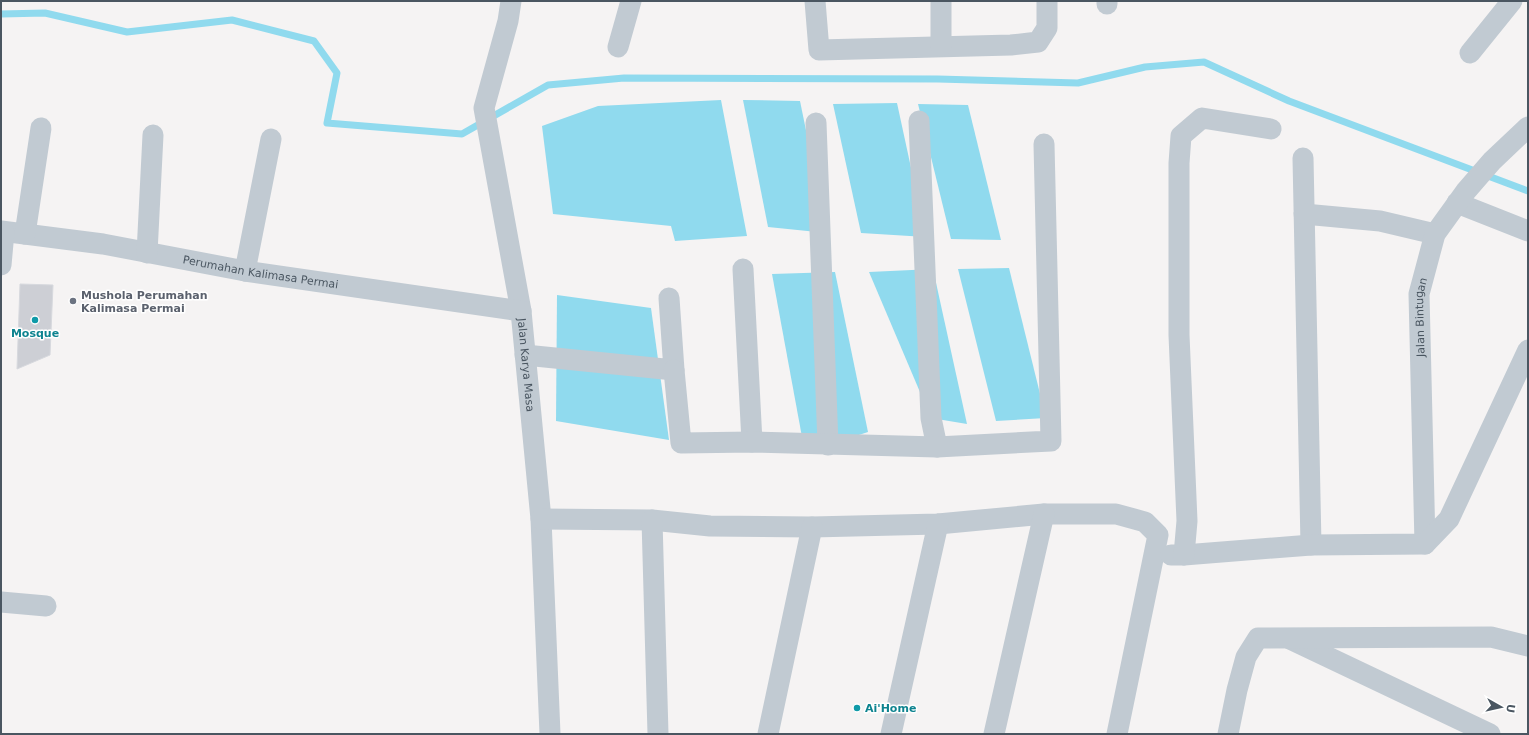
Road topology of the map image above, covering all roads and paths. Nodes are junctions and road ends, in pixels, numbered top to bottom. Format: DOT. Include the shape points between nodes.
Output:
graph roads {
  1 [pos="512,1"];
  2 [pos="631,1"];
  3 [pos="815,1"];
  4 [pos="941,1"];
  5 [pos="1047,1"];
  6 [pos="1512,1"];
  7 [pos="941,46"];
  8 [pos="618,47"];
  9 [pos="1470,53"];
  10 [pos="919,121"];
  11 [pos="816,123"];
  12 [pos="1528,127"];
  13 [pos="41,128"];
  14 [pos="1271,129"];
  15 [pos="154,135"];
  16 [pos="271,139"];
  17 [pos="1044,144"];
  18 [pos="1303,158"];
  19 [pos="1461,197"];
  20 [pos="1304,214"];
  21 [pos="1528,231"];
  22 [pos="2,232"];
  23 [pos="25,234"];
  24 [pos="1435,234"];
  25 [pos="147,254"];
  26 [pos="1,265"];
  27 [pos="743,269"];
  28 [pos="245,271"];
  29 [pos="668,298"];
  30 [pos="521,311"];
  31 [pos="1528,350"];
  32 [pos="525,355"];
  33 [pos="674,370"];
  34 [pos="752,442"];
  35 [pos="828,445"];
  36 [pos="937,447"];
  37 [pos="1044,514"];
  38 [pos="541,519"];
  39 [pos="652,520"];
  40 [pos="938,524"];
  41 [pos="812,527"];
  42 [pos="1425,544"];
  43 [pos="1311,545"];
  44 [pos="1154,554"];
  45 [pos="1184,555"];
  46 [pos="1,602"];
  47 [pos="46,606"];
  48 [pos="1285,637"];
  49 [pos="1528,646"];
  50 [pos="1230,733"];
  51 [pos="550,734"];
  52 [pos="658,734"];
  53 [pos="768,734"];
  54 [pos="891,734"];
  55 [pos="994,734"];
  56 [pos="1117,734"];
  57 [pos="1490,734"];
  1 -- 30 [label="street, Jalan Karya Masa" via="484,108"];
  2 -- 8 [label="street"];
  3 -- 7 [label="street" via="819,50"];
  4 -- 7 [label="street"];
  5 -- 7 [label="street" via="1047,28 1038,42"];
  6 -- 9 [label="street"];
  10 -- 36 [label="street" via="931,418"];
  11 -- 35 [label="street"];
  12 -- 19 [label="street, Jalan Bintugan" via="1492,161"];
  13 -- 23 [label="street"];
  14 -- 45 [label="street" via="1202,118 1181,136 1179,336 1187,521"];
  15 -- 25 [label="street"];
  16 -- 28 [label="street"];
  17 -- 36 [label="street" via="1051,441"];
  18 -- 20 [label="street"];
  19 -- 21 [label="street"];
  19 -- 24 [label="street, Jalan Bintugan"];
  20 -- 24 [label="street" via="1380,221"];
  20 -- 43 [label="street"];
  22 -- 23 [label="street, Perumahan Kalimasa Permai"];
  22 -- 26 [label="street"];
  23 -- 25 [label="street, Perumahan Kalimasa Permai" via="103,244"];
  24 -- 42 [label="street, Jalan Bintugan" via="1419,294"];
  25 -- 28 [label="street, Perumahan Kalimasa Permai"];
  27 -- 34 [label="street"];
  28 -- 30 [label="street, Perumahan Kalimasa Permai"];
  29 -- 33 [label="street"];
  30 -- 32 [label="street, Jalan Karya Masa"];
  31 -- 42 [label="street" via="1449,519"];
  32 -- 33 [label="street"];
  32 -- 38 [label="street, Jalan Karya Masa"];
  33 -- 34 [label="street" via="682,442"];
  34 -- 35 [label="street"];
  35 -- 36 [label="street"];
  37 -- 40 [label="street"];
  37 -- 44 [label="street" via="1116,514 1145,522 1158,535"];
  37 -- 55 [label="street"];
  38 -- 39 [label="street"];
  38 -- 51 [label="street, Jalan Karya Masa"];
  39 -- 41 [label="street" via="710,526"];
  39 -- 52 [label="street"];
  40 -- 41 [label="street"];
  40 -- 54 [label="street"];
  41 -- 53 [label="street"];
  42 -- 43 [label="street"];
  43 -- 45 [label="street"];
  44 -- 45 [label="street"];
  44 -- 56 [label="street"];
  46 -- 47 [label="street"];
  48 -- 49 [label="street" via="1491,636"];
  48 -- 50 [label="street" via="1258,638 1246,657 1237,690"];
  48 -- 57 [label="street"];
}
